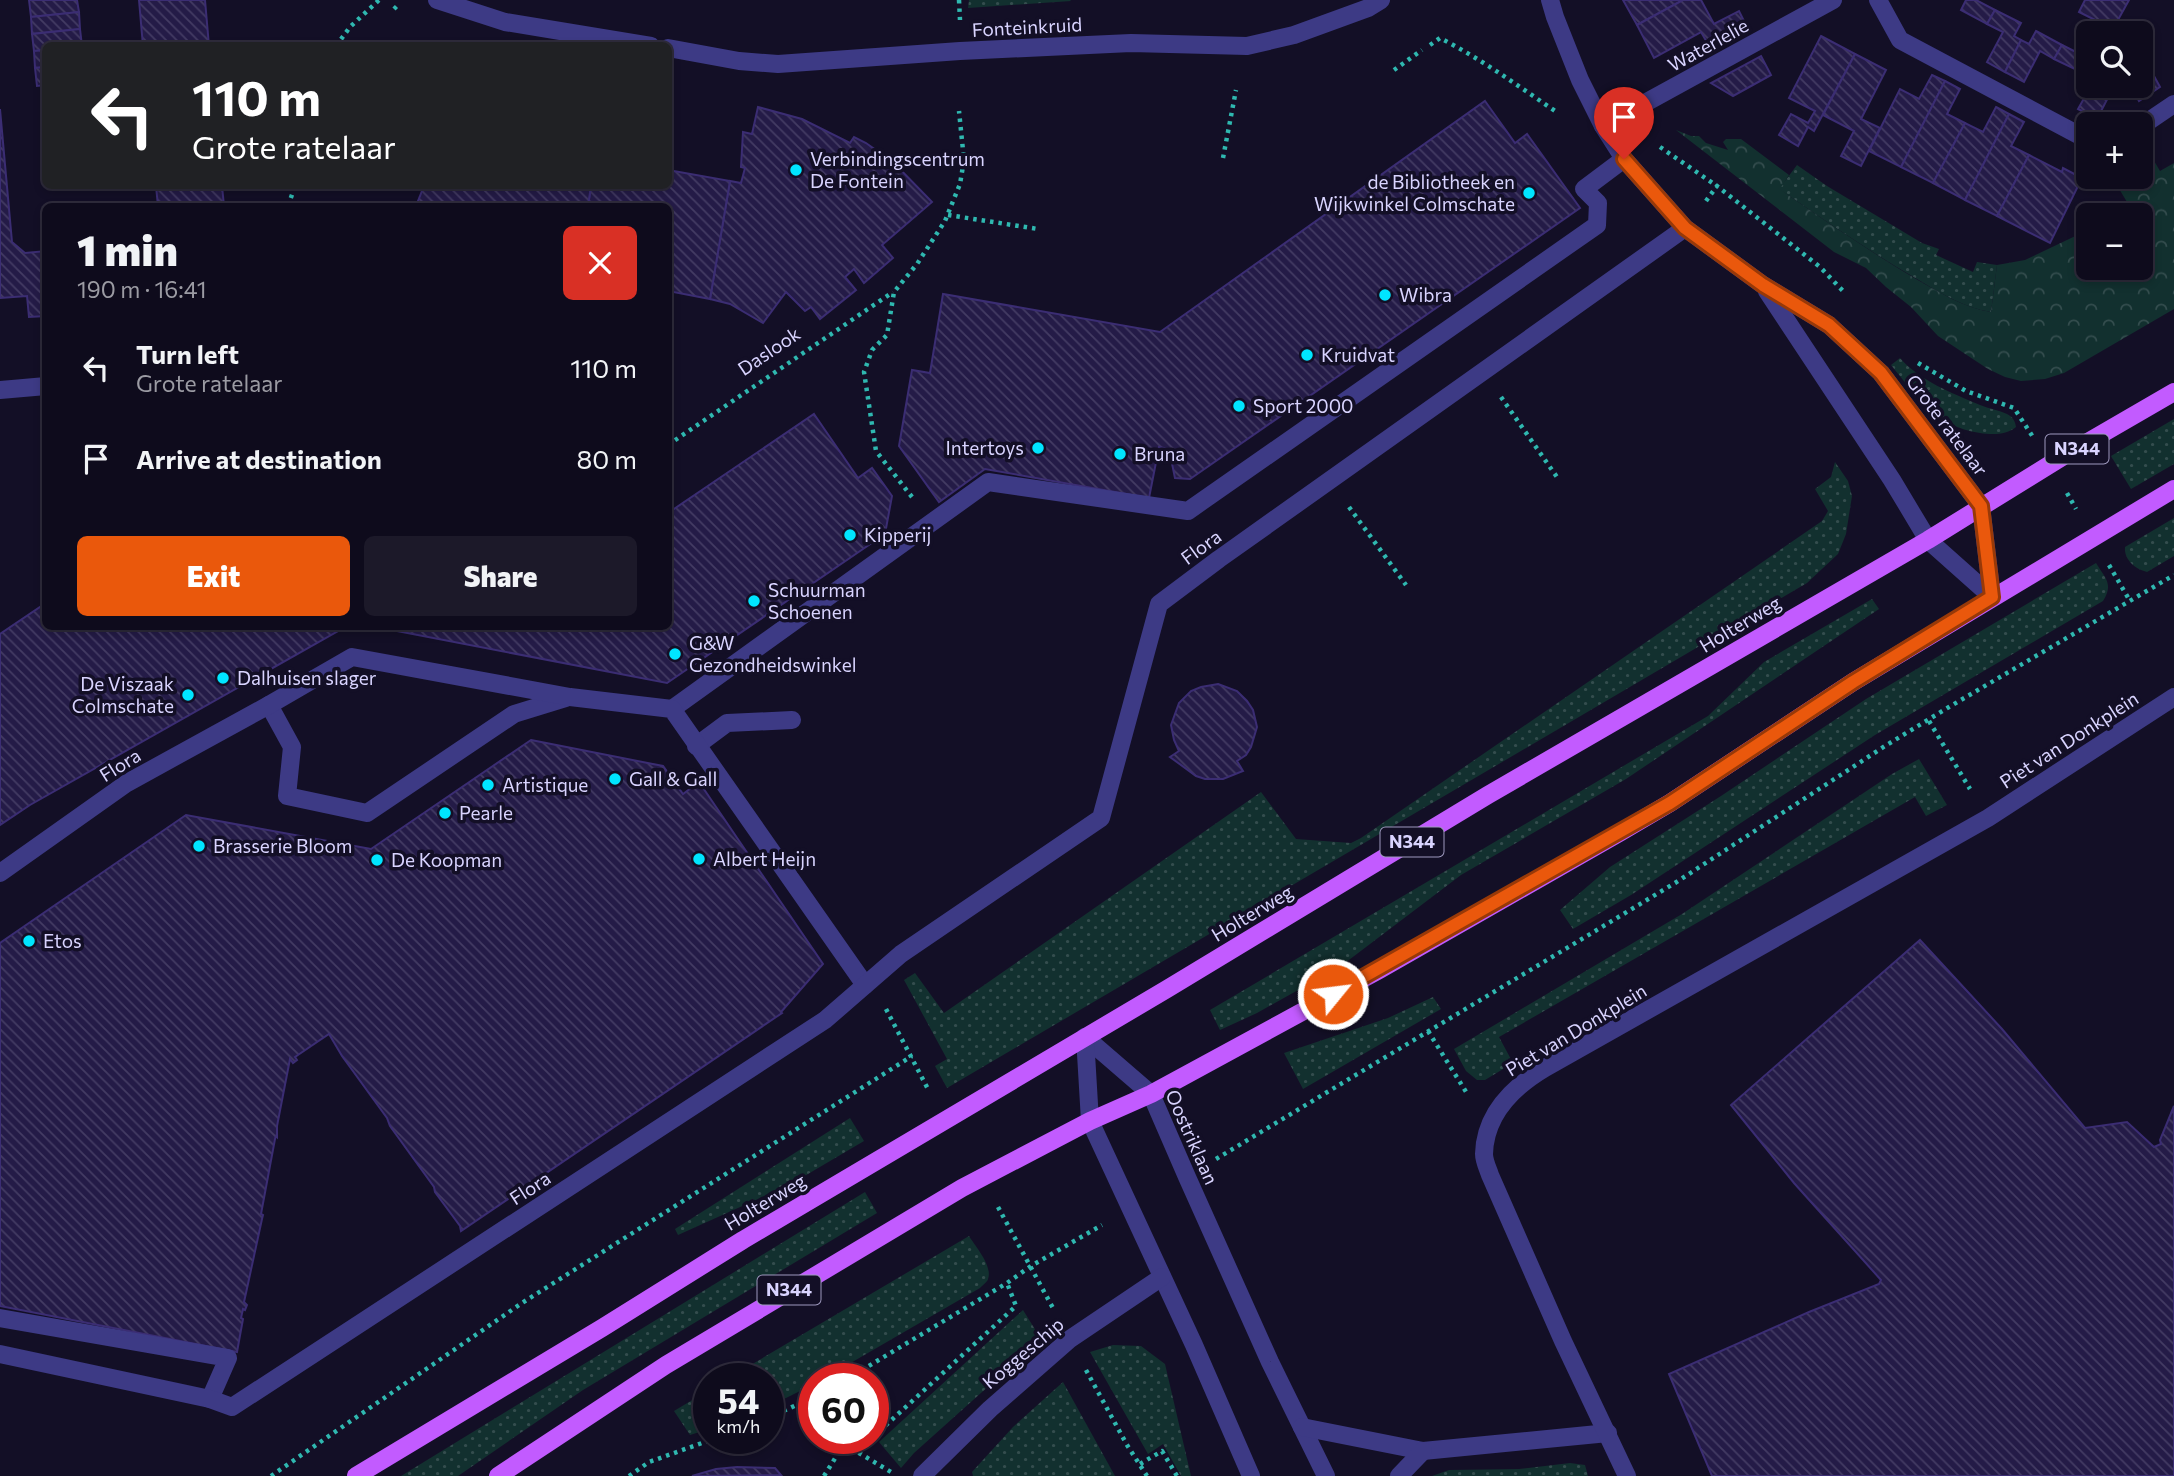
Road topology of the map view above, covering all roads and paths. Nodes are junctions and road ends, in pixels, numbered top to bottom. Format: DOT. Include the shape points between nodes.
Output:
graph roads {
  1 [pos="379,0"];
  2 [pos="437,0"];
  3 [pos="960,0"];
  4 [pos="1381,0"];
  5 [pos="1550,0"];
  6 [pos="1833,0"];
  7 [pos="1878,0"];
  8 [pos="960,23"];
  9 [pos="339,42"];
  10 [pos="626,42"];
  11 [pos="1430,45"];
  12 [pos="672,49"];
  13 [pos="1422,50"];
  14 [pos="1394,70"];
  15 [pos="1237,90"];
  16 [pos="2174,104"];
  17 [pos="960,111"];
  18 [pos="1555,111"];
  19 [pos="2153,118"];
  20 [pos="1603,126"];
  21 [pos="2076,133"];
  22 [pos="1223,158"];
  23 [pos="1624,159"];
  24 [pos="948,215"];
  25 [pos="1685,228"];
  26 [pos="1038,229"];
  27 [pos="1763,285"];
  28 [pos="894,292"];
  29 [pos="1483,371"];
  30 [pos="42,386"];
  31 [pos="0,390"];
  32 [pos="2174,392"];
  33 [pos="672,442"];
  34 [pos="1330,480"];
  35 [pos="1559,480"];
  36 [pos="2174,489"];
  37 [pos="1981,506"];
  38 [pos="932,523"];
  39 [pos="1928,540"];
  40 [pos="2174,575"];
  41 [pos="1406,585"];
  42 [pos="1992,597"];
  43 [pos="570,697"];
  44 [pos="2174,697"];
  45 [pos="269,705"];
  46 [pos="672,709"];
  47 [pos="792,720"];
  48 [pos="1929,720"];
  49 [pos="696,746"];
  50 [pos="1988,818"];
  51 [pos="0,873"];
  52 [pos="865,985"];
  53 [pos="1428,1031"];
  54 [pos="1084,1037"];
  55 [pos="1151,1094"];
  56 [pos="1090,1121"];
  57 [pos="1488,1128"];
  58 [pos="1187,1177"];
  59 [pos="1130,1207"];
  60 [pos="1162,1277"];
  61 [pos="1007,1283"];
  62 [pos="0,1318"];
  63 [pos="0,1353"];
  64 [pos="874,1363"];
  65 [pos="210,1399"];
  66 [pos="889,1422"];
  67 [pos="1302,1427"];
  68 [pos="1608,1433"];
  69 [pos="693,1446"];
  70 [pos="1423,1451"];
  71 [pos="835,1454"];
  72 [pos="860,1454"];
  73 [pos="1140,1464"];
  74 [pos="271,1476"];
  75 [pos="356,1476"];
  76 [pos="498,1476"];
  77 [pos="629,1476"];
  78 [pos="824,1476"];
  79 [pos="897,1476"];
  80 [pos="922,1476"];
  81 [pos="1177,1476"];
  82 [pos="1251,1476"];
  83 [pos="1326,1476"];
  84 [pos="1398,1476"];
  85 [pos="1627,1476"];
  1 -- 9 [label="path"];
  2 -- 10 [label="street" via="505,22"];
  3 -- 8 [label="path"];
  4 -- 12 [label="street, Fonteinkruid" via="1294,35 1247,46 1131,43 778,64"];
  5 -- 20 [label="street, Grote ratelaar"];
  6 -- 20 [label="street, Waterlelie"];
  7 -- 21 [label="street" via="1900,40"];
  11 -- 18 [label="path" via="1440,38 1480,59"];
  13 -- 14 [label="path"];
  15 -- 22 [label="path"];
  16 -- 19 [label="street"];
  17 -- 24 [label="path" via="964,160"];
  20 -- 23 [label="street, Grote ratelaar"];
  23 -- 25 [label="street, Grote ratelaar"];
  23 -- 38 [label="street, Flora" via="1584,188 1598,203 1597,225 1188,511 988,482"];
  24 -- 26 [label="path"];
  24 -- 28 [label="path"];
  25 -- 27 [label="street, Grote ratelaar"];
  25 -- 29 [label="street, Flora"];
  27 -- 37 [label="street, Grote ratelaar" via="1829,325 1881,373"];
  27 -- 39 [label="street, Grote ratelaar"];
  28 -- 33 [label="path, Daslook"];
  28 -- 38 [label="path" via="887,335 872,350 864,372 876,451"];
  29 -- 34 [label="street, Flora"];
  29 -- 35 [label="path"];
  30 -- 31 [label="street"];
  32 -- 37 [label="main road, Holterweg / N344"];
  34 -- 41 [label="path"];
  34 -- 52 [label="street, Flora" via="1158,604 1101,818 901,954"];
  36 -- 42 [label="main road, N344"];
  37 -- 39 [label="main road, Holterweg / N344"];
  37 -- 42 [label="street, Grote ratelaar"];
  38 -- 46 [label="street, Flora"];
  39 -- 42 [label="street, Grote ratelaar"];
  39 -- 54 [label="main road, Holterweg / N344" via="1488,795"];
  40 -- 48 [label="path"];
  42 -- 55 [label="main road, N344" via="1621,832"];
  43 -- 45 [label="street, Flora" via="352,656"];
  43 -- 45 [label="street, Flora" via="514,714 367,813 288,796 292,747"];
  43 -- 46 [label="street, Flora"];
  44 -- 50 [label="street, Piet van Donkplein"];
  45 -- 51 [label="street, Flora" via="127,783"];
  46 -- 49 [label="street"];
  47 -- 49 [label="street" via="727,723"];
  48 -- 50 [label="path"];
  48 -- 53 [label="path" via="1675,883"];
  49 -- 52 [label="street"];
  50 -- 57 [label="street, Piet van Donkplein" via="1530,1077 1508,1096"];
  52 -- 65 [label="street, Flora" via="825,1020 232,1407"];
  52 -- 74 [label="path" via="882,1001 912,1056 522,1303"];
  53 -- 57 [label="path"];
  53 -- 58 [label="path"];
  54 -- 55 [label="street, Oostriklaan"];
  54 -- 56 [label="street"];
  54 -- 75 [label="main road, Holterweg / N344"];
  55 -- 56 [label="main road, N344"];
  55 -- 58 [label="street, Oostriklaan"];
  56 -- 59 [label="street"];
  56 -- 76 [label="main road, N344" via="962,1188 811,1277 666,1364"];
  57 -- 68 [label="street, Piet van Donkplein" via="1484,1156 1490,1175"];
  58 -- 67 [label="street, Oostriklaan"];
  59 -- 60 [label="street"];
  59 -- 61 [label="path"];
  60 -- 80 [label="street, Koggeschip" via="1070,1339"];
  60 -- 82 [label="street"];
  61 -- 64 [label="path"];
  61 -- 66 [label="path" via="1016,1306"];
  62 -- 65 [label="street" via="229,1358"];
  63 -- 65 [label="street, Flora"];
  67 -- 70 [label="street"];
  67 -- 83 [label="street, Oostriklaan"];
  68 -- 70 [label="street"];
  68 -- 85 [label="street, Piet van Donkplein"];
  69 -- 77 [label="path" via="649,1462"];
  70 -- 84 [label="street"];
  71 -- 78 [label="path"];
  72 -- 79 [label="path"];
  73 -- 81 [label="path" via="1162,1451"];
}
